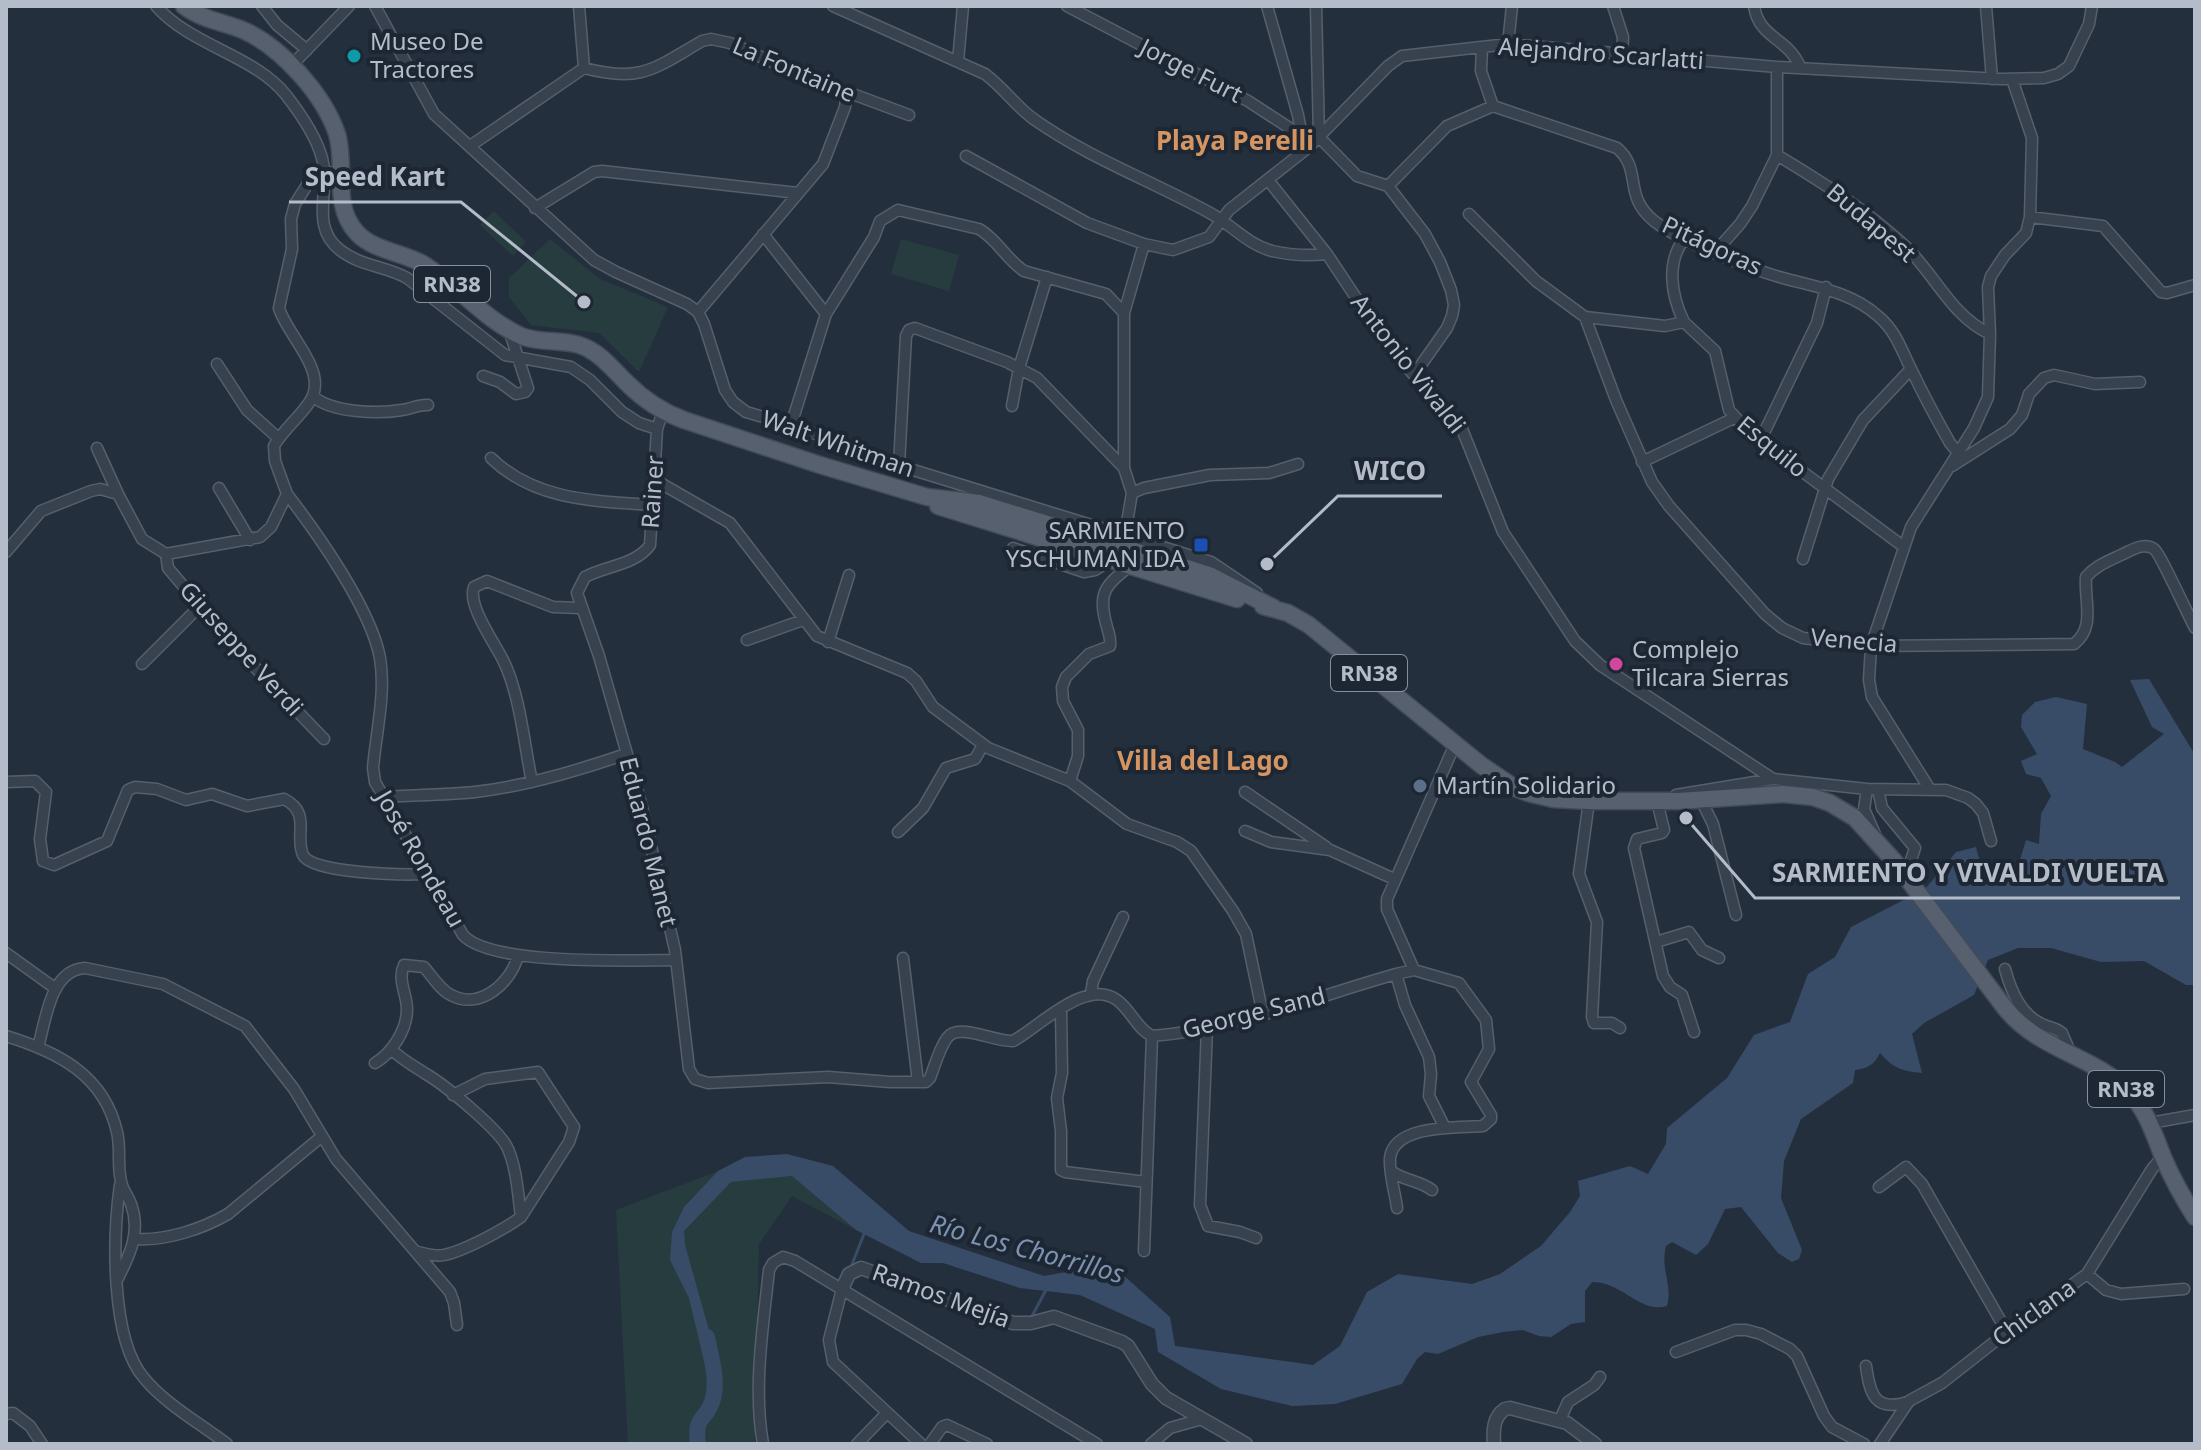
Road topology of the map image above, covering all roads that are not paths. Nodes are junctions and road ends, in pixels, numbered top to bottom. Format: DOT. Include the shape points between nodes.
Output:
graph roads {
  1 [pos="156,6"];
  2 [pos="184,6"];
  3 [pos="262,6"];
  4 [pos="349,6"];
  5 [pos="375,6"];
  6 [pos="579,6"];
  7 [pos="833,6"];
  8 [pos="963,6"];
  9 [pos="1067,6"];
  10 [pos="1267,6"];
  11 [pos="1316,6"];
  12 [pos="1512,6"];
  13 [pos="1613,6"];
  14 [pos="1754,6"];
  15 [pos="1986,6"];
  16 [pos="2092,6"];
  17 [pos="1508,44"];
  18 [pos="1482,47"];
  19 [pos="307,50"];
  20 [pos="1622,53"];
  21 [pos="958,61"];
  22 [pos="292,65"];
  23 [pos="1777,67"];
  24 [pos="1800,67"];
  25 [pos="584,68"];
  26 [pos="1992,79"];
  27 [pos="2012,79"];
  28 [pos="847,92"];
  29 [pos="1493,106"];
  30 [pos="909,115"];
  31 [pos="1319,137"];
  32 [pos="1305,142"];
  33 [pos="470,146"];
  34 [pos="1777,155"];
  35 [pos="966,156"];
  36 [pos="333,171"];
  37 [pos="1268,180"];
  38 [pos="1388,186"];
  39 [pos="798,193"];
  40 [pos="535,208"];
  41 [pos="1469,214"];
  42 [pos="2030,217"];
  43 [pos="1221,219"];
  44 [pos="763,234"];
  45 [pos="1684,239"];
  46 [pos="1144,244"];
  47 [pos="1716,251"];
  48 [pos="1327,254"];
  49 [pos="1047,277"];
  50 [pos="2195,285"];
  51 [pos="1826,287"];
  52 [pos="465,295"];
  53 [pos="698,312"];
  54 [pos="1124,313"];
  55 [pos="826,314"];
  56 [pos="457,317"];
  57 [pos="1585,317"];
  58 [pos="1684,322"];
  59 [pos="509,329"];
  60 [pos="1990,334"];
  61 [pos="519,358"];
  62 [pos="217,364"];
  63 [pos="1019,368"];
  64 [pos="1911,369"];
  65 [pos="1414,375"];
  66 [pos="483,376"];
  67 [pos="2140,382"];
  68 [pos="313,396"];
  69 [pos="428,405"];
  70 [pos="1012,406"];
  71 [pos="663,411"];
  72 [pos="1734,418"];
  73 [pos="791,425"];
  74 [pos="657,429"];
  75 [pos="278,438"];
  76 [pos="1760,441"];
  77 [pos="97,448"];
  78 [pos="1958,453"];
  79 [pos="491,458"];
  80 [pos="1642,462"];
  81 [pos="1298,464"];
  82 [pos="820,465"];
  83 [pos="899,465"];
  84 [pos="1949,467"];
  85 [pos="1124,468"];
  86 [pos="910,469"];
  87 [pos="655,480"];
  88 [pos="219,488"];
  89 [pos="904,489"];
  90 [pos="1824,489"];
  91 [pos="1132,493"];
  92 [pos="118,494"];
  93 [pos="287,494"];
  94 [pos="653,505"];
  95 [pos="250,540"];
  96 [pos="1120,547"];
  97 [pos="1904,547"];
  98 [pos="1013,548"];
  99 [pos="6,552"];
  100 [pos="166,554"];
  101 [pos="1803,559"];
  102 [pos="1131,565"];
  103 [pos="849,575"];
  104 [pos="200,606"];
  105 [pos="580,608"];
  106 [pos="1276,609"];
  107 [pos="803,620"];
  108 [pos="2195,628"];
  109 [pos="747,640"];
  110 [pos="828,642"];
  111 [pos="1871,646"];
  112 [pos="142,664"];
  113 [pos="324,739"];
  114 [pos="1455,744"];
  115 [pos="983,745"];
  116 [pos="626,754"];
  117 [pos="1773,779"];
  118 [pos="1070,781"];
  119 [pos="6,782"];
  120 [pos="532,782"];
  121 [pos="1929,788"];
  122 [pos="1872,789"];
  123 [pos="1245,792"];
  124 [pos="382,797"];
  125 [pos="1701,800"];
  126 [pos="1589,801"];
  127 [pos="1652,801"];
  128 [pos="1245,831"];
  129 [pos="898,832"];
  130 [pos="1991,841"];
  131 [pos="1880,843"];
  132 [pos="1330,850"];
  133 [pos="426,874"];
  134 [pos="1887,878"];
  135 [pos="1394,879"];
  136 [pos="1736,915"];
  137 [pos="1123,917"];
  138 [pos="1656,942"];
  139 [pos="6,953"];
  140 [pos="518,955"];
  141 [pos="903,958"];
  142 [pos="1719,958"];
  143 [pos="676,960"];
  144 [pos="2005,969"];
  145 [pos="1414,970"];
  146 [pos="1396,974"];
  147 [pos="56,989"];
  148 [pos="1091,994"];
  149 [pos="1061,1010"];
  150 [pos="1263,1015"];
  151 [pos="1207,1028"];
  152 [pos="1620,1028"];
  153 [pos="1694,1032"];
  154 [pos="6,1036"];
  155 [pos="1152,1036"];
  156 [pos="38,1047"];
  157 [pos="391,1049"];
  158 [pos="2071,1056"];
  159 [pos="375,1063"];
  160 [pos="918,1082"];
  161 [pos="453,1095"];
  162 [pos="2195,1115"];
  163 [pos="2150,1123"];
  164 [pos="1445,1128"];
  165 [pos="321,1137"];
  166 [pos="2163,1156"];
  167 [pos="1391,1171"];
  168 [pos="1146,1182"];
  169 [pos="121,1183"];
  170 [pos="1879,1187"];
  171 [pos="1432,1190"];
  172 [pos="1397,1208"];
  173 [pos="521,1217"];
  174 [pos="2195,1217"];
  175 [pos="1256,1238"];
  176 [pos="135,1239"];
  177 [pos="1144,1251"];
  178 [pos="416,1252"];
  179 [pos="2087,1274"];
  180 [pos="117,1280"];
  181 [pos="842,1289"];
  182 [pos="2184,1289"];
  183 [pos="457,1325"];
  184 [pos="2007,1332"];
  185 [pos="1676,1352"];
  186 [pos="1866,1366"];
  187 [pos="1600,1377"];
  188 [pos="1909,1401"];
  189 [pos="6,1414"];
  190 [pos="886,1414"];
  191 [pos="1202,1419"];
  192 [pos="1560,1420"];
  193 [pos="225,1443"];
  194 [pos="1883,1443"];
  195 [pos="42,1444"];
  196 [pos="763,1444"];
  197 [pos="857,1444"];
  198 [pos="921,1444"];
  199 [pos="930,1444"];
  200 [pos="987,1444"];
  201 [pos="1097,1444"];
  202 [pos="1151,1444"];
  203 [pos="1246,1444"];
  204 [pos="1494,1444"];
  205 [pos="1595,1444"];
  206 [pos="1864,1444"];
  1 -- 36 [label="street" via="182,29 272,81"];
  2 -- 22 [label="main road, RN38" via="249,33"];
  3 -- 19 [label="street"];
  4 -- 19 [label="street"];
  5 -- 33 [label="street" via="434,114"];
  6 -- 25 [label="street"];
  7 -- 21 [label="street"];
  8 -- 21 [label="street"];
  9 -- 32 [label="street, Jorge Furt" via="1248,101"];
  10 -- 32 [label="street"];
  11 -- 31 [label="street"];
  12 -- 17 [label="street"];
  13 -- 20 [label="street"];
  14 -- 24 [label="street" via="1766,33 1790,49"];
  15 -- 26 [label="street"];
  16 -- 27 [label="street, Alejandro Scarlatti" via="2069,66 2044,78"];
  17 -- 18 [label="street, Alejandro Scarlatti"];
  17 -- 20 [label="street, Alejandro Scarlatti"];
  18 -- 29 [label="street" via="1481,71"];
  18 -- 31 [label="street, Alejandro Scarlatti" via="1394,60"];
  19 -- 22 [label="street"];
  20 -- 23 [label="street, Alejandro Scarlatti"];
  21 -- 43 [label="street" via="995,81 1047,128"];
  22 -- 36 [label="main road, RN38" via="332,123 339,142"];
  23 -- 24 [label="street, Alejandro Scarlatti"];
  23 -- 34 [label="street"];
  24 -- 26 [label="street, Alejandro Scarlatti"];
  25 -- 28 [label="street, La Fontaine" via="611,75 648,72 711,39"];
  25 -- 33 [label="street"];
  26 -- 27 [label="street, Alejandro Scarlatti"];
  27 -- 42 [label="street" via="2032,138"];
  28 -- 30 [label="street, La Fontaine"];
  28 -- 39 [label="street" via="823,164"];
  29 -- 38 [label="street" via="1447,126"];
  29 -- 45 [label="street, Pitágoras" via="1617,148 1630,163 1639,204"];
  31 -- 32 [label="street, Alejandro Scarlatti"];
  31 -- 38 [label="street" via="1357,176"];
  32 -- 37 [label="street, Alejandro Scarlatti"];
  33 -- 40 [label="street"];
  34 -- 47 [label="street" via="1752,206"];
  34 -- 60 [label="street, Budapest" via="1891,233 1961,315"];
  35 -- 46 [label="street, Alejandro Scarlatti" via="1087,223"];
  36 -- 52 [label="main road, RN38" via="344,209 361,236 414,259"];
  36 -- 56 [label="street" via="323,222 329,240 360,263 407,278"];
  36 -- 68 [label="street" via="307,185 292,211 292,249 279,308 308,360"];
  37 -- 43 [label="street, Alejandro Scarlatti"];
  37 -- 48 [label="street, Antonio Vivaldi"];
  38 -- 65 [label="street" via="1425,234 1454,305 1447,328"];
  39 -- 40 [label="street" via="602,171"];
  39 -- 44 [label="street"];
  40 -- 53 [label="street" via="603,266"];
  41 -- 57 [label="street" via="1536,281"];
  42 -- 50 [label="street" via="2103,226 2161,292"];
  42 -- 60 [label="street" via="2026,233 1991,276"];
  43 -- 46 [label="street, Alejandro Scarlatti" via="1209,237 1186,247"];
  43 -- 48 [label="street" via="1247,241 1273,251"];
  44 -- 53 [label="street"];
  44 -- 55 [label="street"];
  45 -- 47 [label="street, Pitágoras"];
  45 -- 58 [label="street" via="1676,250 1672,276"];
  46 -- 54 [label="street"];
  47 -- 51 [label="street, Pitágoras" via="1782,277"];
  48 -- 65 [label="street, Antonio Vivaldi" via="1388,346"];
  49 -- 54 [label="street" via="1106,294"];
  49 -- 55 [label="street" via="1024,271 979,229 898,210 880,221"];
  49 -- 63 [label="street"];
  51 -- 64 [label="street, Pitágoras" via="1878,315 1894,333"];
  51 -- 76 [label="street" via="1817,323"];
  52 -- 56 [label="street"];
  52 -- 59 [label="main road, RN38"];
  53 -- 73 [label="street, Walt Whitman" via="733,402 746,412"];
  54 -- 85 [label="street"];
  55 -- 73 [label="street"];
  56 -- 61 [label="street" via="505,355"];
  57 -- 58 [label="street" via="1665,326"];
  57 -- 80 [label="street, Venecia"];
  58 -- 72 [label="street, Esquilo" via="1715,351"];
  59 -- 61 [label="street"];
  59 -- 71 [label="main road, RN38" via="527,338 588,348"];
  60 -- 78 [label="street" via="1985,409"];
  61 -- 66 [label="street" via="528,382 525,392 516,394"];
  61 -- 74 [label="street" via="571,367 622,412"];
  62 -- 75 [label="street" via="247,410"];
  63 -- 70 [label="street"];
  63 -- 83 [label="street" via="922,329 909,330"];
  63 -- 85 [label="street" via="1052,391"];
  64 -- 78 [label="street, Pitágoras"];
  64 -- 90 [label="street" via="1863,420"];
  65 -- 117 [label="street, Antonio Vivaldi" via="1462,429 1503,532 1575,641 1600,665"];
  67 -- 84 [label="street" via="2044,378 2010,429"];
  68 -- 69 [label="street" via="339,409 396,411"];
  68 -- 75 [label="street"];
  71 -- 74 [label="street, Rainer"];
  71 -- 82 [label="main road, RN38"];
  72 -- 76 [label="street, Esquilo"];
  72 -- 80 [label="street"];
  73 -- 83 [label="street, Walt Whitman"];
  74 -- 87 [label="street, Rainer"];
  75 -- 93 [label="street, José Rondeau" via="274,455"];
  76 -- 90 [label="street, Esquilo"];
  77 -- 92 [label="street"];
  78 -- 84 [label="street"];
  79 -- 94 [label="street" via="515,477 551,492 585,501"];
  80 -- 111 [label="street, Venecia" via="1669,506 1782,628 1803,638"];
  81 -- 91 [label="street" via="1269,473 1210,475"];
  82 -- 89 [label="main road, RN38"];
  82 -- 96 [label="main road, RN38" via="1003,526 1026,528 1107,554"];
  83 -- 86 [label="street, Walt Whitman"];
  84 -- 97 [label="street"];
  85 -- 91 [label="street"];
  86 -- 89 [label="street"];
  86 -- 96 [label="street, Walt Whitman"];
  87 -- 94 [label="street, Rainer"];
  87 -- 107 [label="street" via="730,523"];
  88 -- 95 [label="street"];
  89 -- 96 [label="main road, RN38" via="979,503"];
  90 -- 97 [label="street, Esquilo"];
  90 -- 101 [label="street"];
  91 -- 96 [label="street"];
  92 -- 99 [label="street" via="100,489 41,511"];
  92 -- 100 [label="street" via="142,539"];
  93 -- 95 [label="street" via="266,533"];
  93 -- 124 [label="street, José Rondeau" via="322,540 376,643 381,673 373,768"];
  94 -- 105 [label="street, Rainer" via="647,548 585,577 577,593"];
  95 -- 100 [label="street"];
  96 -- 98 [label="street" via="1095,570 1084,572"];
  96 -- 102 [label="main road"];
  96 -- 106 [label="main road, RN38" via="1209,575"];
  97 -- 111 [label="street"];
  100 -- 104 [label="street, Giuseppe Verdi" via="168,568"];
  102 -- 106 [label="main road, RN38"];
  102 -- 118 [label="street" via="1103,592 1110,646 1089,654 1062,687 1078,730 1078,756"];
  103 -- 110 [label="street"];
  104 -- 112 [label="street"];
  104 -- 113 [label="street, Giuseppe Verdi"];
  105 -- 116 [label="street, Eduardo Manet"];
  105 -- 120 [label="street" via="553,607 494,582 474,587 471,599 510,676"];
  106 -- 114 [label="main road, RN38" via="1324,636"];
  107 -- 109 [label="street"];
  107 -- 110 [label="street"];
  108 -- 111 [label="street, Venecia" via="2160,556 2147,546 2095,567 2086,577 2089,622 2074,644"];
  110 -- 115 [label="street" via="907,673 933,707"];
  111 -- 121 [label="street" via="1872,697"];
  114 -- 126 [label="main road, RN38" via="1515,788 1553,799"];
  114 -- 135 [label="street"];
  115 -- 118 [label="street"];
  115 -- 129 [label="street" via="975,759 946,768 923,808"];
  116 -- 120 [label="street"];
  116 -- 143 [label="street, Eduardo Manet"];
  117 -- 122 [label="street"];
  117 -- 127 [label="street"];
  118 -- 150 [label="street" via="1127,824 1182,844 1196,856 1246,934"];
  119 -- 133 [label="street" via="35,781 46,792 40,849 43,861 54,865 110,838 128,790 157,789 186,800 212,794 247,806 278,798 296,806 302,854 308,861 365,873"];
  120 -- 124 [label="street" via="475,792"];
  121 -- 122 [label="street"];
  121 -- 130 [label="street" via="1976,804"];
  122 -- 131 [label="street" via="1864,809"];
  122 -- 134 [label="street" via="1915,848 1910,863"];
  123 -- 132 [label="street"];
  124 -- 133 [label="street, José Rondeau"];
  125 -- 127 [label="main road, RN38"];
  125 -- 131 [label="main road, RN38" via="1775,794 1813,797 1849,814"];
  125 -- 136 [label="street" via="1713,824"];
  126 -- 127 [label="main road, RN38"];
  126 -- 152 [label="street" via="1579,874 1597,922 1592,1017 1594,1023"];
  127 -- 138 [label="street" via="1664,830 1637,839 1634,848"];
  128 -- 132 [label="street" via="1271,842"];
  131 -- 158 [label="main road, RN38, bridge" via="2005,1008 2032,1034"];
  132 -- 135 [label="street"];
  133 -- 140 [label="street, José Rondeau" via="472,943"];
  135 -- 145 [label="street" via="1387,909"];
  137 -- 148 [label="street"];
  138 -- 142 [label="street" via="1689,932 1702,950"];
  138 -- 153 [label="street" via="1663,976 1682,995"];
  139 -- 147 [label="street"];
  140 -- 143 [label="street"];
  140 -- 157 [label="street" via="515,969 502,984 489,994 463,999 450,995 424,967 404,965 400,975 407,1009"];
  141 -- 160 [label="street"];
  143 -- 160 [label="street, Eduardo Manet" via="689,1069 695,1079"];
  144 -- 158 [label="street" via="2024,1011 2062,1033"];
  145 -- 146 [label="street, George Sand"];
  145 -- 164 [label="street" via="1459,983 1488,1025 1489,1049 1471,1082 1491,1119 1483,1126"];
  146 -- 150 [label="street, George Sand"];
  146 -- 164 [label="street" via="1429,1057 1429,1096"];
  147 -- 156 [label="street"];
  147 -- 165 [label="street" via="69,971 85,968 163,984 235,1019 294,1089"];
  148 -- 149 [label="street"];
  148 -- 155 [label="street, George Sand" via="1114,998"];
  149 -- 160 [label="street" via="1013,1041 954,1031 930,1078"];
  149 -- 168 [label="street" via="1061,1170"];
  150 -- 151 [label="street, George Sand"];
  151 -- 155 [label="street, George Sand"];
  151 -- 175 [label="street" via="1202,1215 1208,1226"];
  154 -- 156 [label="street"];
  155 -- 168 [label="street"];
  156 -- 169 [label="street" via="84,1073 99,1091 117,1130"];
  157 -- 159 [label="street"];
  157 -- 161 [label="street"];
  158 -- 163 [label="main road, RN38" via="2127,1090"];
  161 -- 173 [label="street" via="505,1142"];
  161 -- 173 [label="street" via="485,1079 538,1072 572,1120 569,1142"];
  162 -- 163 [label="street"];
  163 -- 166 [label="main road, RN38"];
  164 -- 167 [label="street" via="1399,1140 1391,1152"];
  165 -- 176 [label="street" via="214,1222"];
  165 -- 178 [label="street"];
  166 -- 174 [label="main road, RN38"];
  166 -- 179 [label="street, Chiclana"];
  167 -- 171 [label="street"];
  167 -- 172 [label="street"];
  168 -- 177 [label="street"];
  169 -- 176 [label="street" via="131,1204"];
  169 -- 180 [label="street"];
  170 -- 184 [label="street" via="1906,1167 1922,1184"];
  173 -- 178 [label="street" via="446,1255"];
  176 -- 180 [label="street"];
  178 -- 183 [label="street" via="453,1297"];
  179 -- 182 [label="street" via="2106,1290 2121,1294"];
  179 -- 184 [label="street, Chiclana"];
  180 -- 193 [label="street" via="131,1359 156,1390"];
  181 -- 190 [label="street" via="830,1355"];
  181 -- 191 [label="street, Ramos Mejía" via="849,1274 861,1268 1013,1323 1059,1318 1128,1346 1157,1390"];
  181 -- 196 [label="street" via="787,1258 778,1259 769,1270 760,1369"];
  181 -- 201 [label="street"];
  184 -- 188 [label="street, Chiclana" via="1942,1383"];
  185 -- 206 [label="street" via="1735,1330 1761,1334 1797,1356 1832,1427"];
  186 -- 188 [label="street" via="1871,1393 1885,1405"];
  187 -- 192 [label="street" via="1568,1402"];
  188 -- 194 [label="street, Chiclana"];
  189 -- 195 [label="street" via="20,1417"];
  190 -- 197 [label="street"];
  190 -- 198 [label="street"];
  191 -- 202 [label="street" via="1170,1428"];
  191 -- 203 [label="street, Ramos Mejía"];
  192 -- 204 [label="street" via="1505,1409 1494,1424"];
  192 -- 205 [label="street"];
  199 -- 200 [label="street" via="947,1425"];
}
